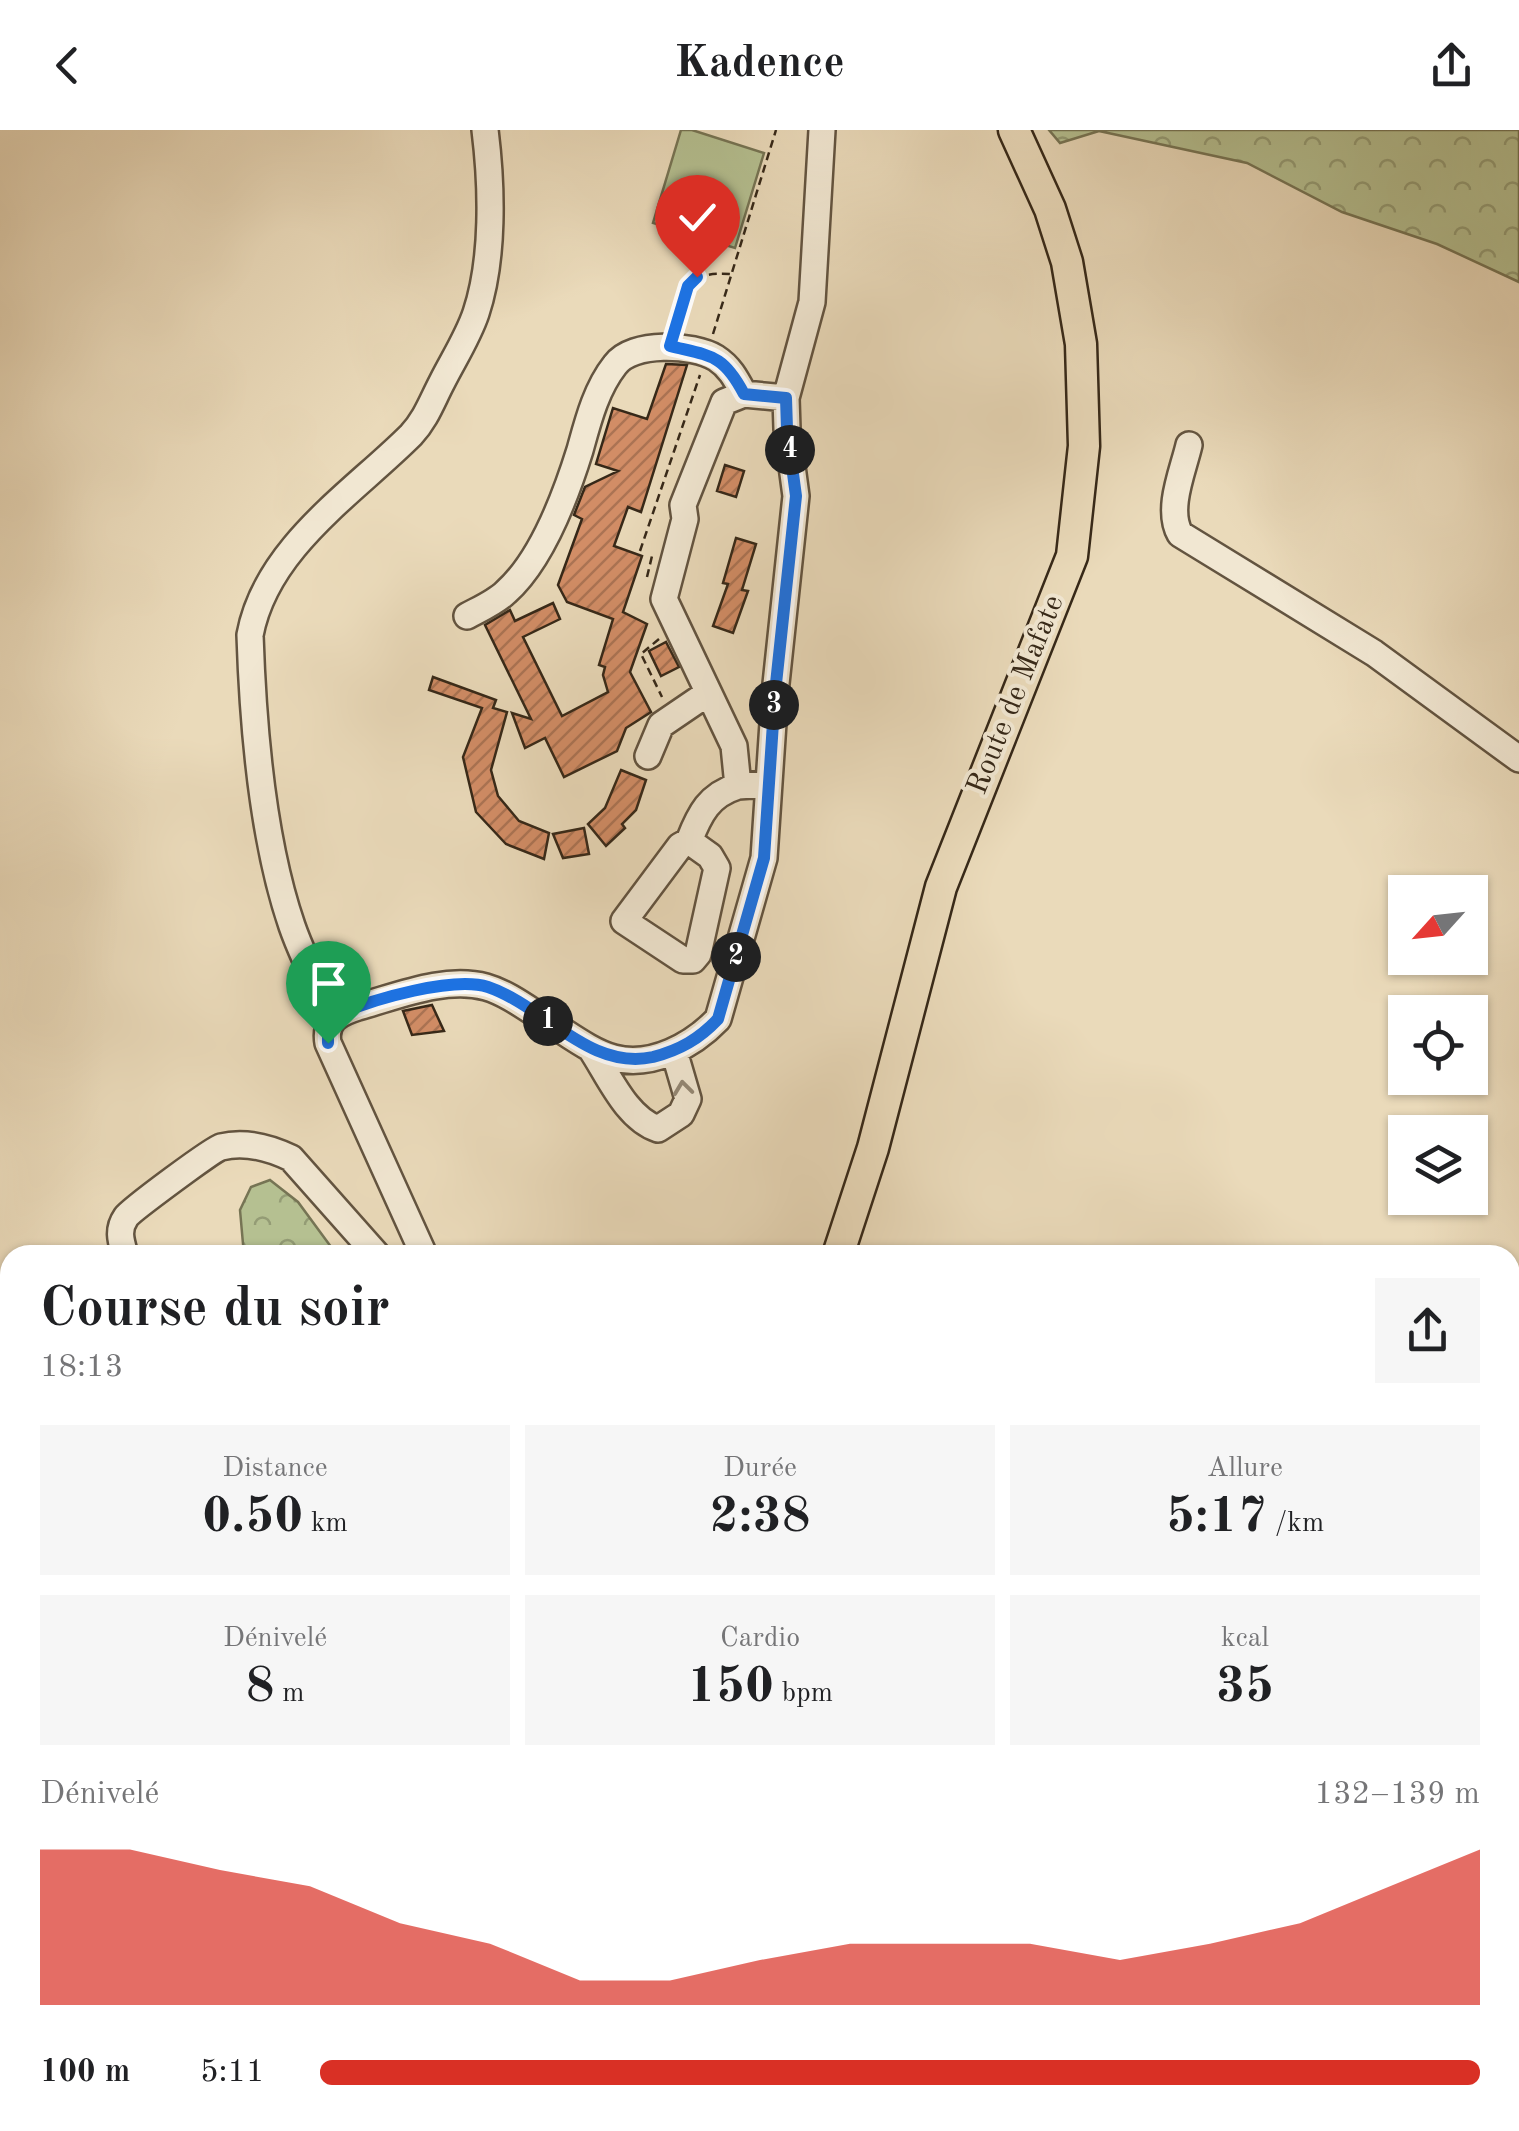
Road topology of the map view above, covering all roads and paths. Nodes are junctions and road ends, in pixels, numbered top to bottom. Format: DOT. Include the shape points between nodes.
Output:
graph roads {
  1 [pos="485,130"];
  2 [pos="822,130"];
  3 [pos="1014,130"];
  4 [pos="731,274"];
  5 [pos="670,346"];
  6 [pos="744,394"];
  7 [pos="786,398"];
  8 [pos="1190,445"];
  9 [pos="467,616"];
  10 [pos="708,693"];
  11 [pos="648,756"];
  12 [pos="1519,759"];
  13 [pos="768,784"];
  14 [pos="738,786"];
  15 [pos="690,841"];
  16 [pos="334,1018"];
  17 [pos="588,1045"];
  18 [pos="674,1051"];
  19 [pos="122,1245"];
  20 [pos="369,1245"];
  21 [pos="419,1245"];
  22 [pos="841,1245"];
  1 -- 16 [label="street" via="490,213 475,317 422,422 291,553 252,621 262,782 285,902"];
  2 -- 7 [label="street" via="812,302"];
  3 -- 22 [label="main road, Route de Mafate" via="1067,262 1081,344 1084,446 1072,556 941,887"];
  4 -- 5 [label="path" via="697,277 688,286"];
  5 -- 6 [label="street" via="712,356 732,370"];
  5 -- 9 [label="street" via="616,361 537,549 504,595"];
  6 -- 7 [label="street"];
  6 -- 10 [label="street" via="724,402 706,442 682,504 664,600"];
  7 -- 13 [label="street" via="796,496"];
  8 -- 12 [label="street" via="1175,504 1180,534 1374,654"];
  10 -- 11 [label="street" via="660,724"];
  10 -- 14 [label="street" via="734,746"];
  13 -- 14 [label="street"];
  13 -- 18 [label="street" via="764,858 718,1019"];
  14 -- 15 [label="street" via="718,792 700,812"];
  15 -- 15 [label="street" via="624,921 683,960 698,954 716,868"];
  16 -- 17 [label="street" via="461,983 489,988"];
  16 -- 21 [label="street" via="328,1043"];
  17 -- 18 [label="street" via="614,1058 640,1060"];
  17 -- 18 [label="street, one-way" via="633,1113 658,1130 681,1114 688,1099"];
  19 -- 20 [label="street" via="126,1218 139,1205 210,1152 240,1145 291,1158"];
}
